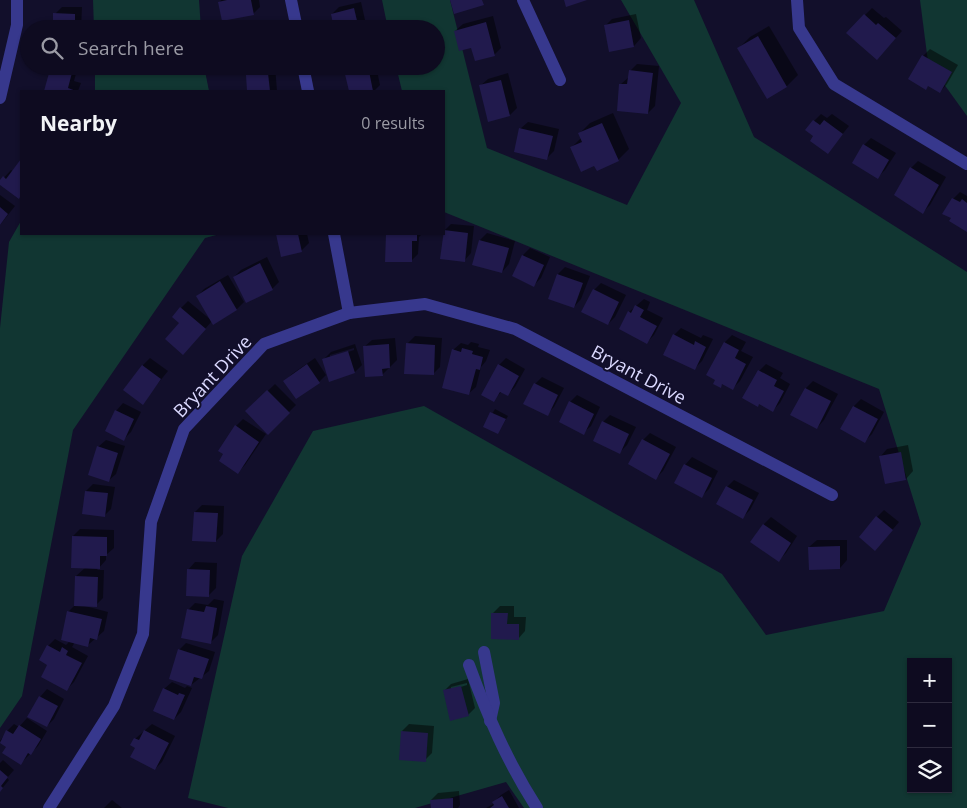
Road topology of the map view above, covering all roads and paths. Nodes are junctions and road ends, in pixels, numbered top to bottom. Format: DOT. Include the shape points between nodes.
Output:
graph roads {
  1 [pos="17,0"];
  2 [pos="291,0"];
  3 [pos="523,0"];
  4 [pos="797,0"];
  5 [pos="295,20"];
  6 [pos="305,75"];
  7 [pos="560,80"];
  8 [pos="308,90"];
  9 [pos="0,98"];
  10 [pos="967,164"];
  11 [pos="334,235"];
  12 [pos="349,313"];
  13 [pos="832,495"];
  14 [pos="484,652"];
  15 [pos="469,665"];
  16 [pos="490,721"];
  17 [pos="49,808"];
  18 [pos="537,808"];
  1 -- 9 [label="street" via="17,25"];
  2 -- 5 [label="street"];
  3 -- 7 [label="street"];
  4 -- 10 [label="street" via="799,28 834,84"];
  6 -- 8 [label="street"];
  11 -- 12 [label="street"];
  12 -- 13 [label="street, Bryant Drive" via="425,304 515,329"];
  12 -- 17 [label="street, Bryant Drive" via="264,344 184,429 151,522 143,634 114,706"];
  14 -- 16 [label="street" via="494,703"];
  15 -- 16 [label="street"];
  16 -- 18 [label="street"];
}
